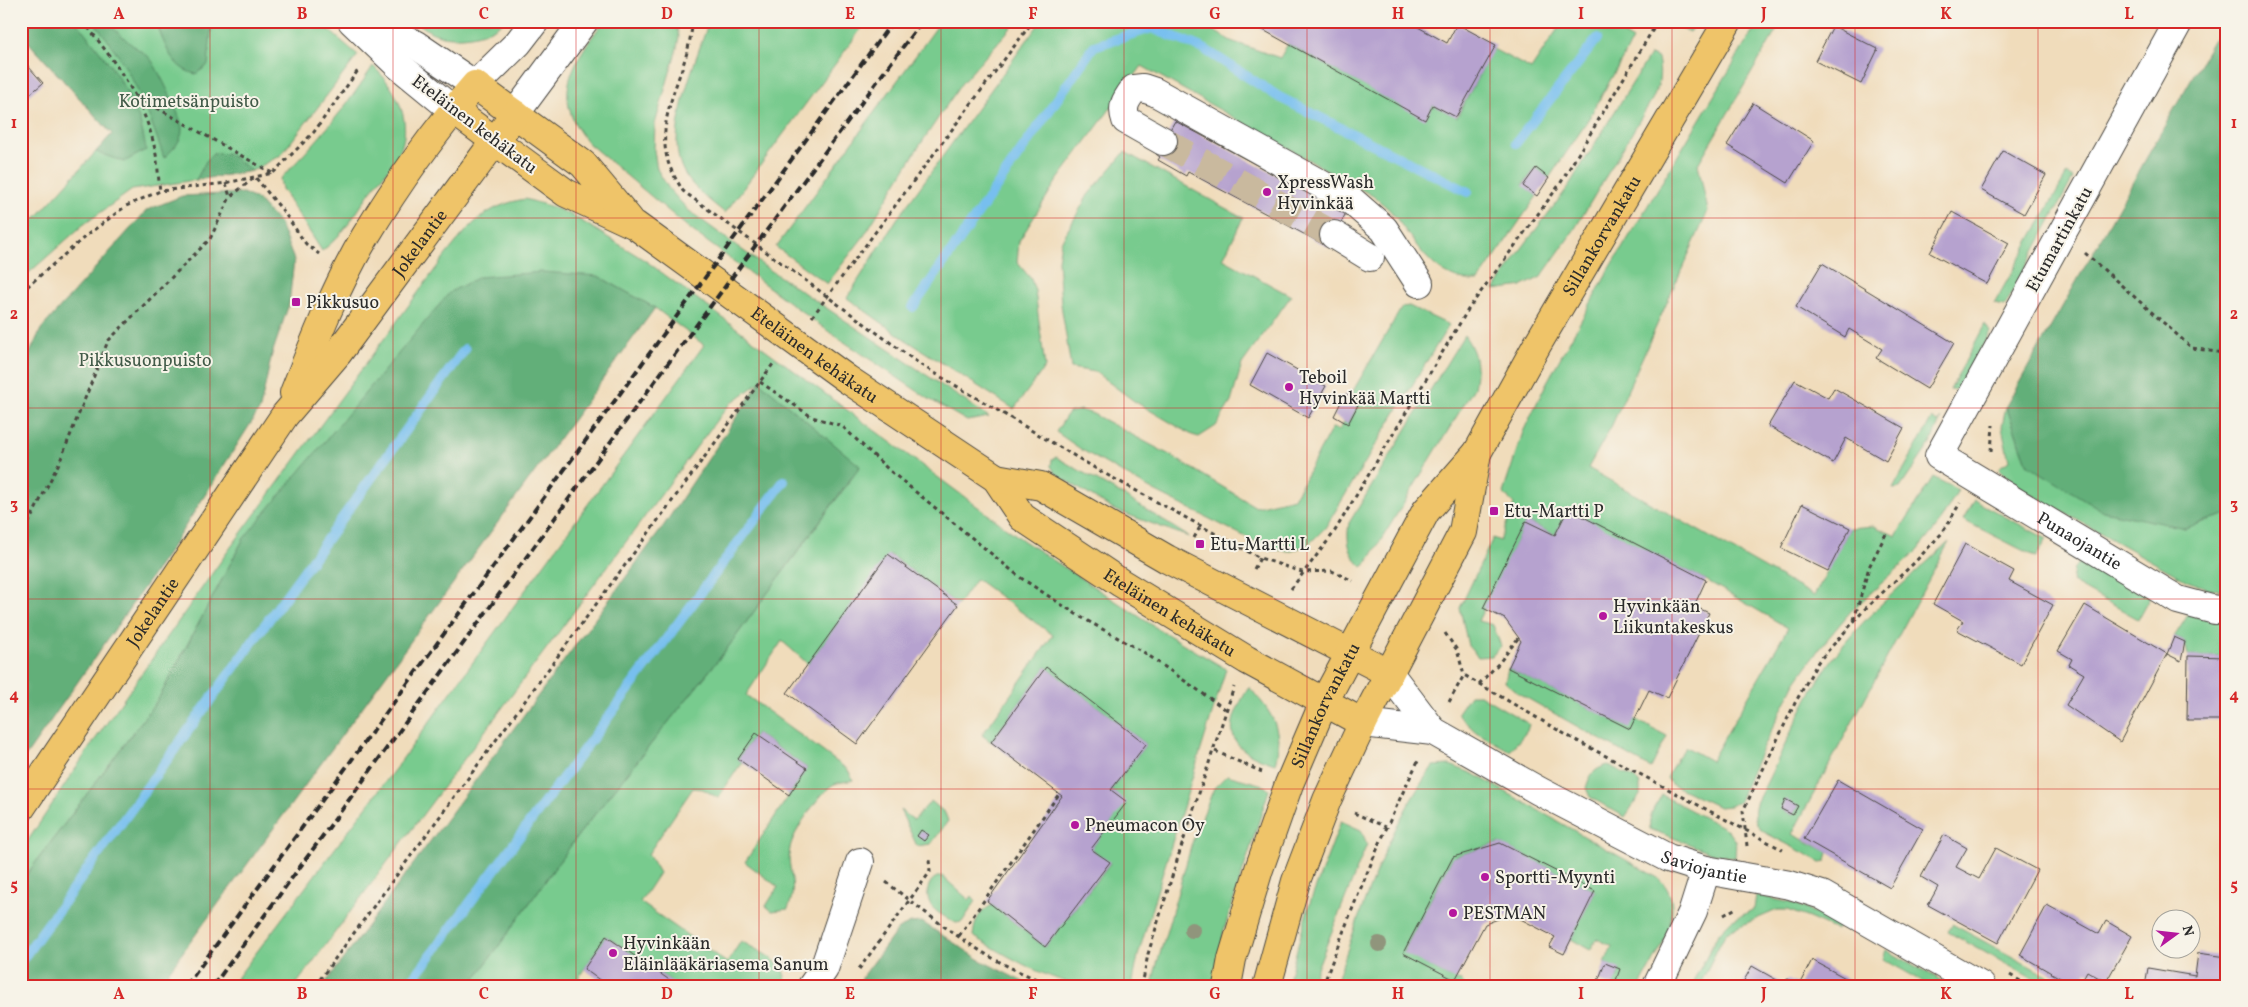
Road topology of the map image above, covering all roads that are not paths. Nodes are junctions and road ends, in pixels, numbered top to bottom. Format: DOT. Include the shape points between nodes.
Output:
graph roads {
  1 [pos="352,21"];
  2 [pos="372,21"];
  3 [pos="535,21"];
  4 [pos="584,21"];
  5 [pos="1728,21"];
  6 [pos="2179,21"];
  7 [pos="475,85"];
  8 [pos="453,110"];
  9 [pos="515,114"];
  10 [pos="495,141"];
  11 [pos="1163,141"];
  12 [pos="635,225"];
  13 [pos="1334,235"];
  14 [pos="1370,257"];
  15 [pos="1419,282"];
  16 [pos="285,415"];
  17 [pos="1478,453"];
  18 [pos="1939,456"];
  19 [pos="996,478"];
  20 [pos="2227,609"];
  21 [pos="1350,652"];
  22 [pos="1389,672"];
  23 [pos="1324,702"];
  24 [pos="1362,723"];
  25 [pos="1433,731"];
  26 [pos="21,808"];
  27 [pos="860,862"];
  28 [pos="1706,870"];
  29 [pos="1992,979"];
  30 [pos="812,986"];
  31 [pos="1227,986"];
  32 [pos="1267,986"];
  33 [pos="1657,986"];
  1 -- 8 [label="street, Eteläinen kehäkatu" via="398,65"];
  2 -- 7 [label="street, Eteläinen kehäkatu" via="416,45"];
  3 -- 7 [label="street" via="518,44"];
  4 -- 9 [label="street"];
  5 -- 17 [label="main road, Sillankorvankatu" via="1537,345"];
  6 -- 18 [label="street, Etumartinkatu"];
  7 -- 8 [label="main road, Jokelantie"];
  7 -- 9 [label="main road, Eteläinen kehäkatu"];
  8 -- 10 [label="main road, Eteläinen kehäkatu"];
  8 -- 16 [label="main road, Jokelantie" via="365,238 321,326"];
  9 -- 10 [label="main road, Jokelantie"];
  9 -- 12 [label="main road, Eteläinen kehäkatu" via="583,164"];
  10 -- 12 [label="main road, Eteläinen kehäkatu" via="566,193"];
  10 -- 16 [label="main road, Jokelantie" via="338,353"];
  11 -- 15 [label="street" via="1126,120 1124,102 1134,89 1154,92 1353,202 1384,229"];
  12 -- 19 [label="main road, Eteläinen kehäkatu" via="847,379"];
  13 -- 14 [label="street"];
  16 -- 26 [label="main road, Jokelantie"];
  17 -- 21 [label="main road, Sillankorvankatu" via="1426,511"];
  17 -- 22 [label="main road, Sillankorvankatu" via="1463,532"];
  18 -- 20 [label="street, Punaojantie" via="2178,600 2215,610"];
  19 -- 21 [label="main road, Eteläinen kehäkatu" via="1041,486 1167,560"];
  19 -- 23 [label="main road, Eteläinen kehäkatu" via="1022,517 1247,660"];
  21 -- 22 [label="main road, Eteläinen kehäkatu"];
  21 -- 23 [label="main road, Sillankorvankatu"];
  22 -- 24 [label="main road, Sillankorvankatu"];
  22 -- 25 [label="street, Saviojantie"];
  23 -- 24 [label="main road, Eteläinen kehäkatu"];
  23 -- 31 [label="main road, Sillankorvankatu" via="1289,784 1259,870"];
  24 -- 25 [label="street, Saviojantie"];
  24 -- 32 [label="main road, Sillankorvankatu" via="1327,800 1296,881"];
  25 -- 28 [label="street, Saviojantie" via="1628,838 1668,858"];
  27 -- 30 [label="street" via="824,969"];
  28 -- 29 [label="street, Saviojantie" via="1790,885 1822,895"];
  28 -- 33 [label="street" via="1693,911"];
}
